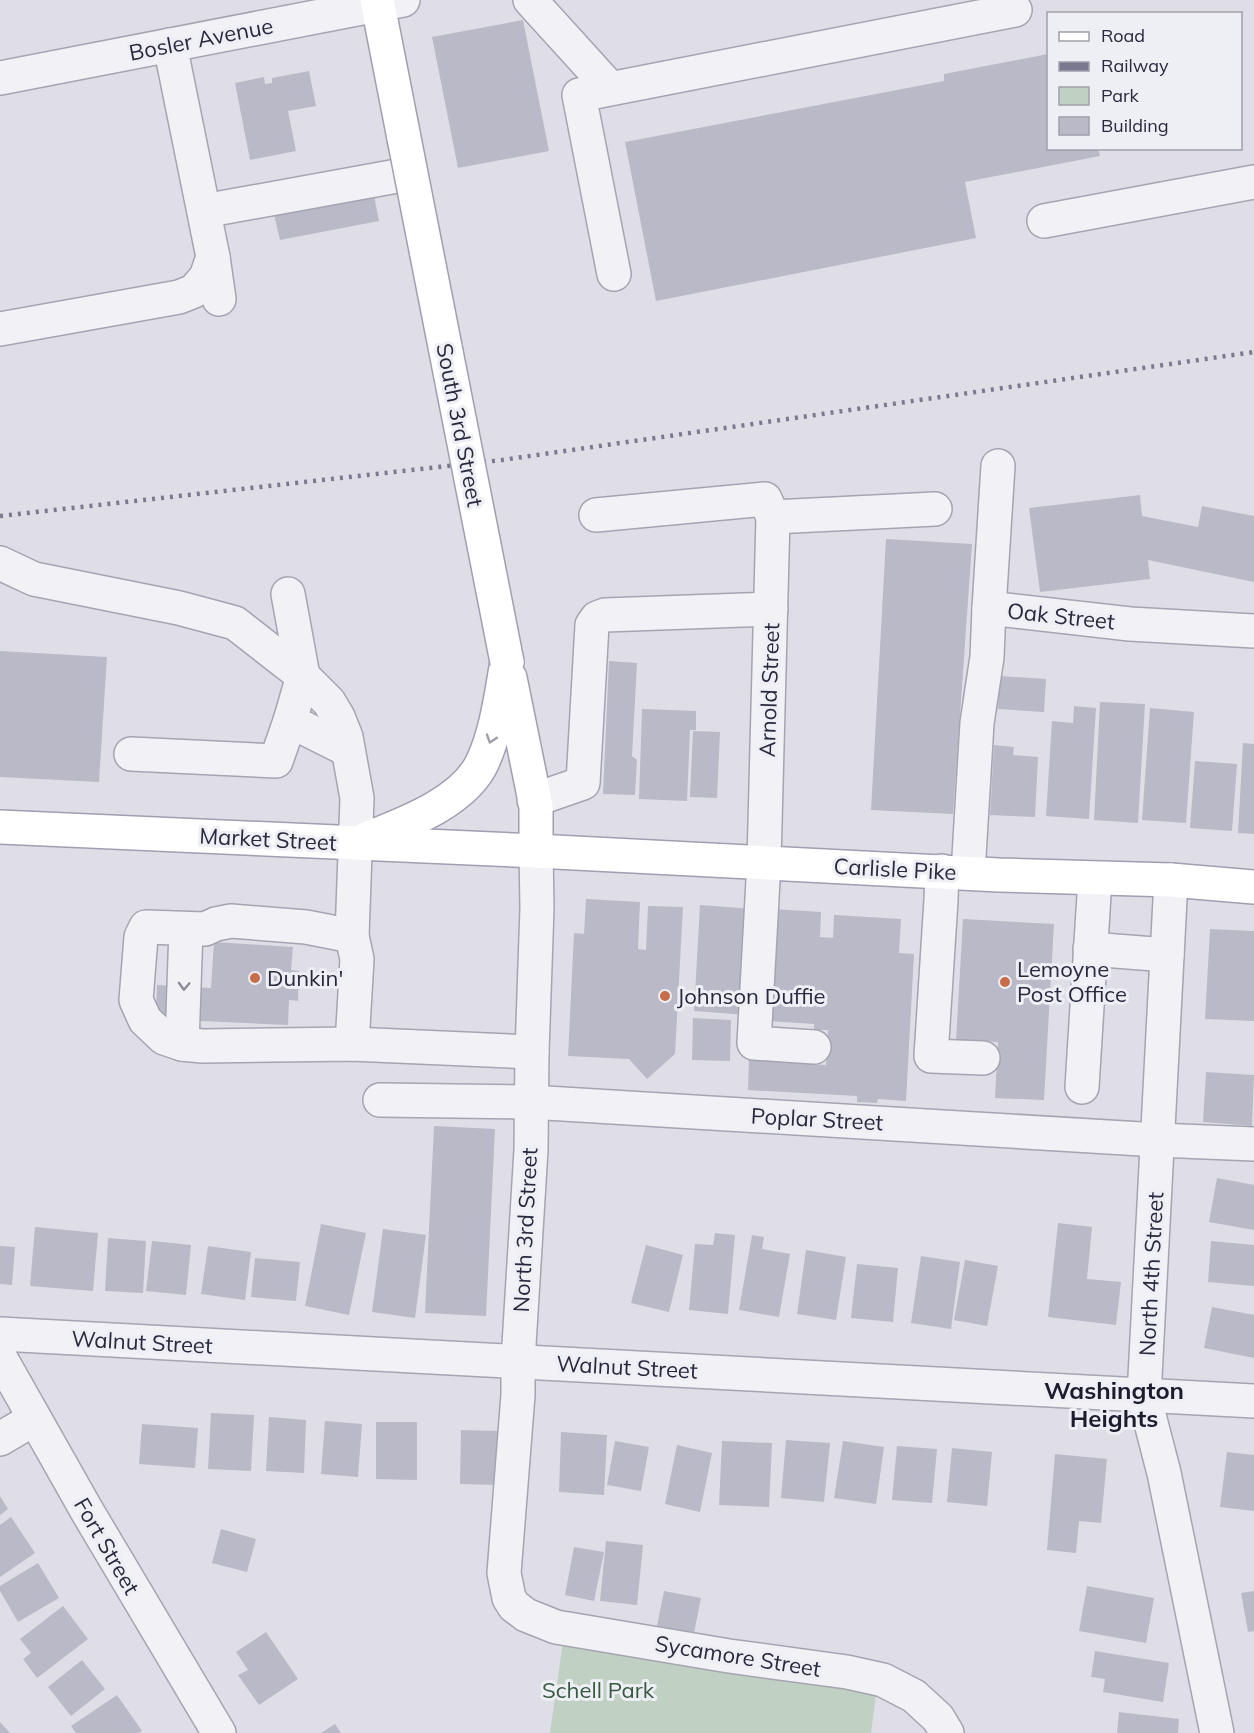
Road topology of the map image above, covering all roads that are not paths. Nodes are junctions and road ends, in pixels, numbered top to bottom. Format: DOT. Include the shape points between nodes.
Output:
graph roads {
  1 [pos="530,0"];
  2 [pos="386,2"];
  3 [pos="1015,10"];
  4 [pos="932,13"];
  5 [pos="170,45"];
  6 [pos="0,78"];
  7 [pos="610,88"];
  8 [pos="408,174"];
  9 [pos="1254,182"];
  10 [pos="204,211"];
  11 [pos="1044,221"];
  12 [pos="213,257"];
  13 [pos="614,274"];
  14 [pos="219,299"];
  15 [pos="0,329"];
  16 [pos="998,466"];
  17 [pos="935,509"];
  18 [pos="596,515"];
  19 [pos="773,517"];
  20 [pos="0,563"];
  21 [pos="288,594"];
  22 [pos="989,608"];
  23 [pos="771,609"];
  24 [pos="1254,631"];
  25 [pos="507,662"];
  26 [pos="303,676"];
  27 [pos="291,721"];
  28 [pos="348,750"];
  29 [pos="131,754"];
  30 [pos="534,800"];
  31 [pos="0,827"];
  32 [pos="356,843"];
  33 [pos="536,850"];
  34 [pos="764,862"];
  35 [pos="955,872"];
  36 [pos="1095,879"];
  37 [pos="1171,880"];
  38 [pos="1254,887"];
  39 [pos="186,929"];
  40 [pos="352,936"];
  41 [pos="1090,949"];
  42 [pos="1167,955"];
  43 [pos="182,1044"];
  44 [pos="352,1044"];
  45 [pos="814,1047"];
  46 [pos="532,1052"];
  47 [pos="983,1058"];
  48 [pos="1082,1087"];
  49 [pos="380,1100"];
  50 [pos="530,1102"];
  51 [pos="1158,1140"];
  52 [pos="1254,1144"];
  53 [pos="0,1334"];
  54 [pos="0,1357"];
  55 [pos="518,1361"];
  56 [pos="1144,1396"];
  57 [pos="1254,1401"];
  58 [pos="34,1419"];
  59 [pos="0,1439"];
  60 [pos="514,1606"];
  61 [pos="219,1733"];
  62 [pos="947,1733"];
  63 [pos="1217,1733"];
  1 -- 7 [label="street"];
  2 -- 5 [label="street, Bosler Avenue"];
  2 -- 25 [label="main road, South 3rd Street, bridge" via="404,138"];
  3 -- 4 [label="street"];
  4 -- 7 [label="street"];
  5 -- 6 [label="street, Bosler Avenue"];
  5 -- 10 [label="street"];
  7 -- 13 [label="street" via="579,95"];
  8 -- 10 [label="street"];
  9 -- 11 [label="street"];
  10 -- 12 [label="street"];
  12 -- 14 [label="street"];
  12 -- 15 [label="street" via="206,277 194,291 179,297"];
  16 -- 22 [label="street"];
  17 -- 19 [label="street"];
  18 -- 19 [label="street" via="765,499"];
  19 -- 23 [label="street, Arnold Street"];
  20 -- 26 [label="street" via="34,579 235,623"];
  21 -- 26 [label="street"];
  22 -- 24 [label="street, Oak Street" via="1130,624"];
  22 -- 35 [label="street, Oak Street" via="987,657"];
  23 -- 30 [label="street" via="597,618 592,625 583,783"];
  23 -- 34 [label="street, Arnold Street"];
  25 -- 30 [label="main road, South 3rd Street"];
  25 -- 32 [label="main road, one-way" via="493,734 482,763 468,783 438,807"];
  26 -- 27 [label="street"];
  26 -- 28 [label="street" via="329,702"];
  27 -- 28 [label="street"];
  27 -- 29 [label="street" via="276,761"];
  28 -- 32 [label="street" via="357,798"];
  30 -- 33 [label="main road, South 3rd Street"];
  31 -- 32 [label="main road, Market Street"];
  32 -- 33 [label="main road, Market Street"];
  32 -- 40 [label="street"];
  33 -- 34 [label="main road, Carlisle Pike"];
  33 -- 46 [label="street, North 3rd Street"];
  34 -- 35 [label="main road, Carlisle Pike"];
  34 -- 45 [label="street, Arnold Street" via="754,1043"];
  35 -- 36 [label="main road, Carlisle Pike"];
  35 -- 47 [label="street, Oak Street" via="931,1056"];
  36 -- 37 [label="main road, Carlisle Pike"];
  36 -- 41 [label="street"];
  37 -- 38 [label="main road, Carlisle Pike"];
  37 -- 42 [label="street, North 4th Street"];
  39 -- 40 [label="street" via="205,929 231,921 306,927"];
  39 -- 43 [label="street, one-way"];
  39 -- 43 [label="street" via="146,927 141,937 136,1000 145,1020 164,1038"];
  40 -- 44 [label="street" via="357,959"];
  41 -- 42 [label="street"];
  41 -- 48 [label="street"];
  42 -- 51 [label="street, North 4th Street"];
  43 -- 44 [label="street"];
  44 -- 46 [label="street"];
  46 -- 50 [label="street, North 3rd Street"];
  49 -- 50 [label="street, Poplar Street"];
  50 -- 51 [label="street, Poplar Street"];
  50 -- 55 [label="street, North 3rd Street" via="531,1150"];
  51 -- 52 [label="street, Poplar Street"];
  51 -- 56 [label="street, North 4th Street"];
  53 -- 55 [label="street, Walnut Street"];
  54 -- 58 [label="street, Fort Street"];
  55 -- 56 [label="street, Walnut Street"];
  55 -- 60 [label="street, North 3rd Street" via="504,1574"];
  56 -- 57 [label="street, Walnut Street"];
  56 -- 63 [label="street, North 4th Street" via="1164,1473"];
  58 -- 59 [label="street"];
  58 -- 61 [label="street, Fort Street"];
  60 -- 62 [label="street, Sycamore Street" via="526,1616 556,1627 883,1680 914,1696 938,1718"];
}
